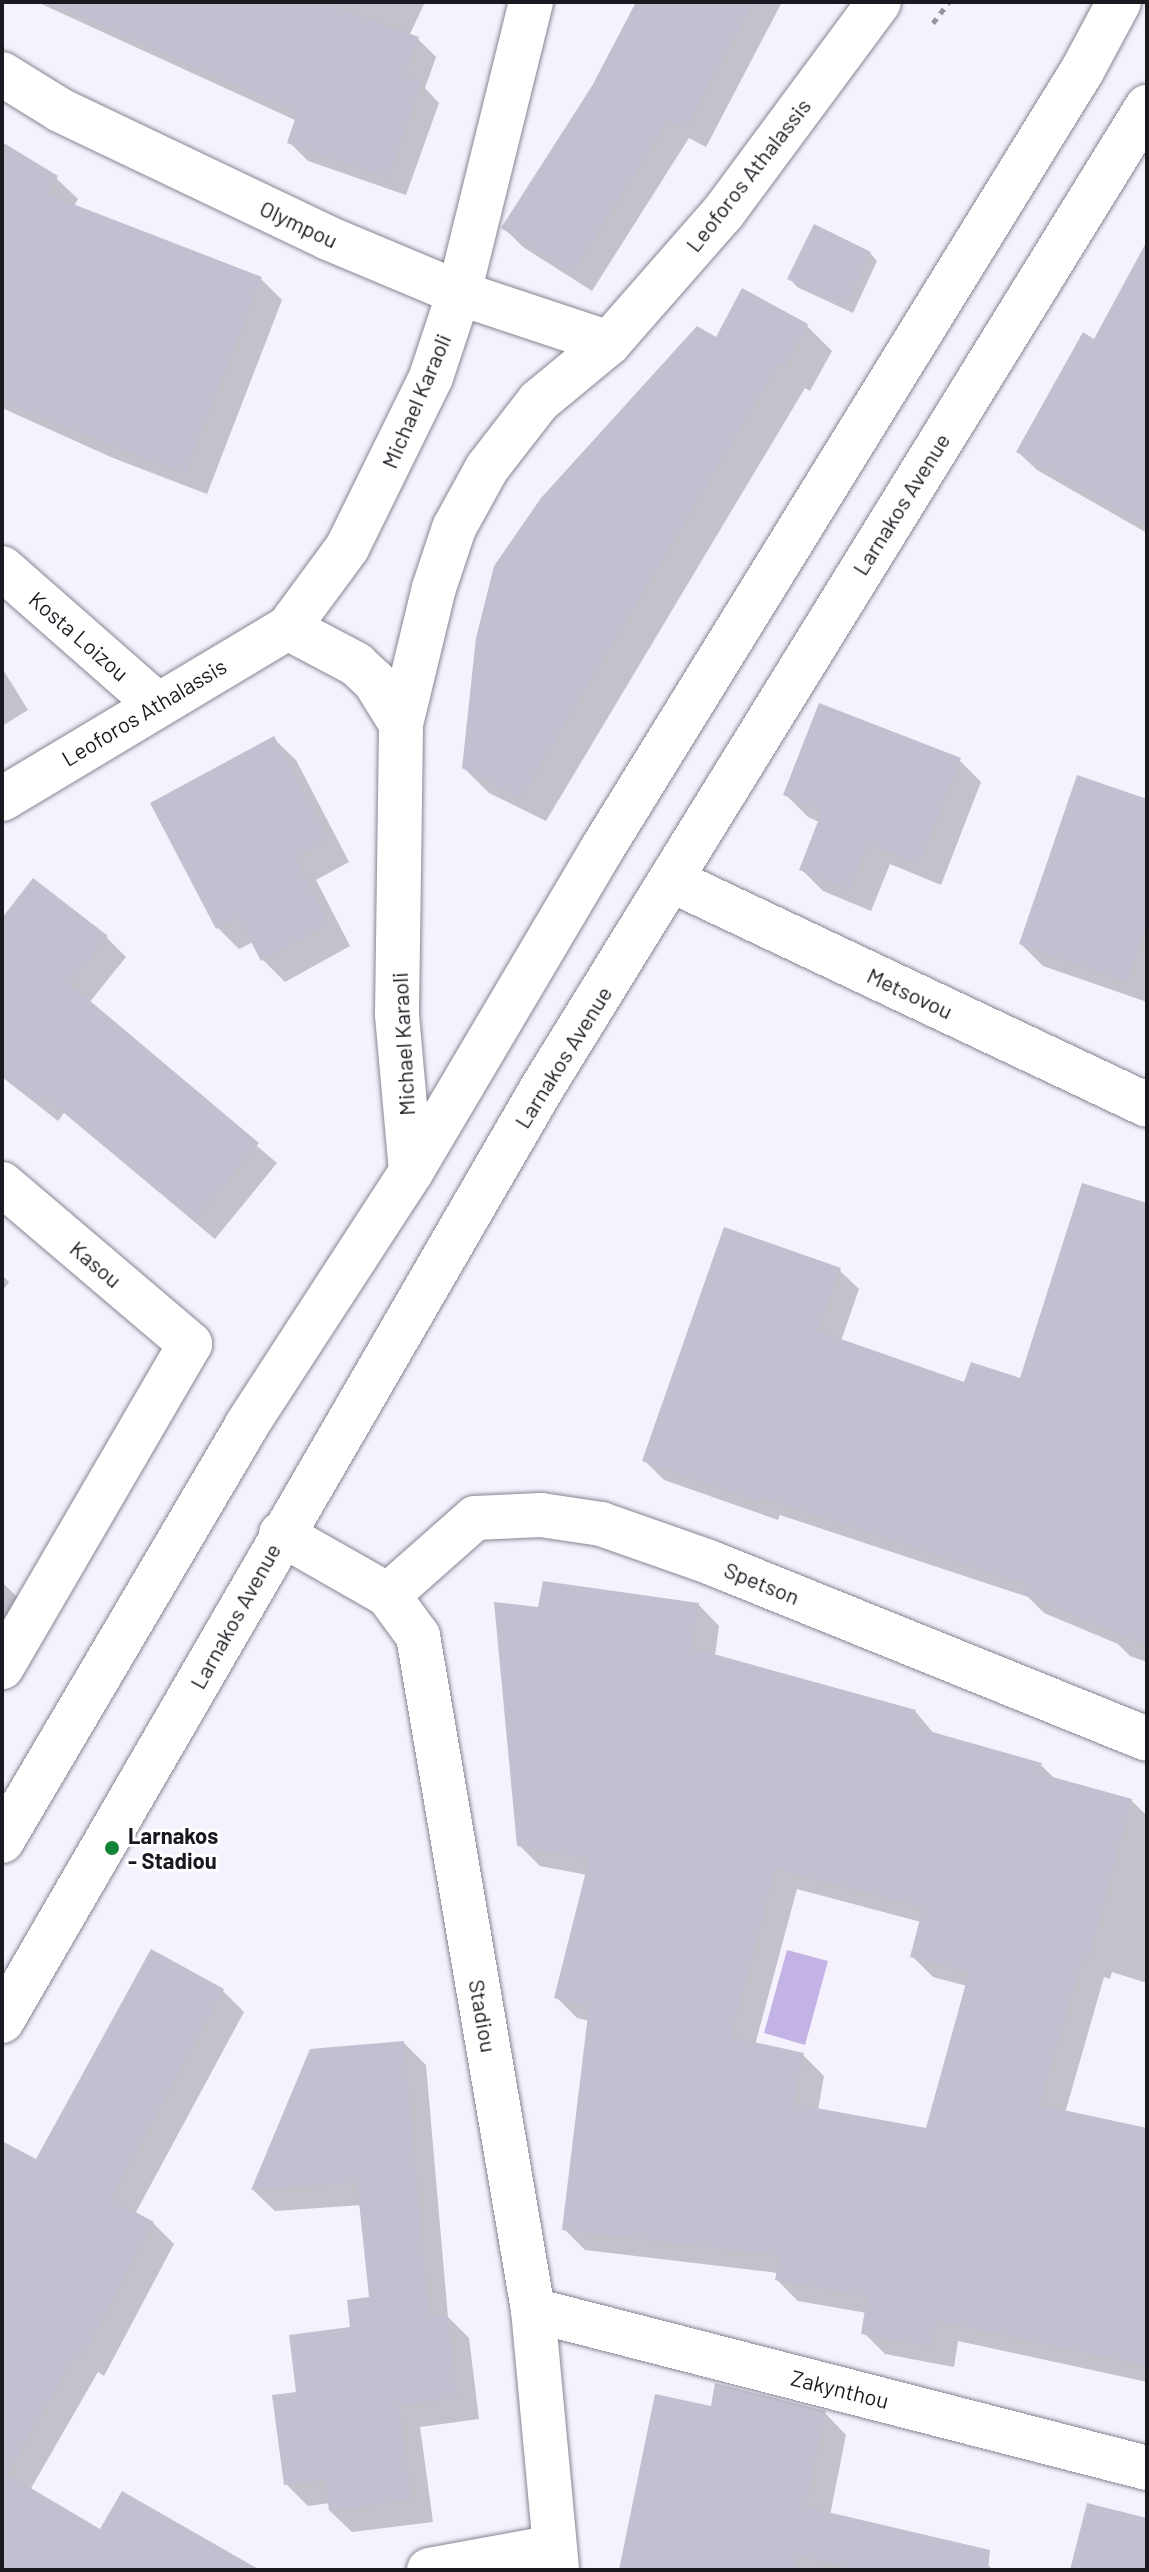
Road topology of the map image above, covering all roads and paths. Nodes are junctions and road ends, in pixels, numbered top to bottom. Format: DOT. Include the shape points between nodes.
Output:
graph roads {
  1 [pos="531,2"];
  2 [pos="879,2"];
  3 [pos="1119,2"];
  4 [pos="2,74"];
  5 [pos="1147,107"];
  6 [pos="459,293"];
  7 [pos="609,343"];
  8 [pos="2,568"];
  9 [pos="288,628"];
  10 [pos="157,704"];
  11 [pos="401,724"];
  12 [pos="2,799"];
  13 [pos="673,881"];
  14 [pos="1147,1105"];
  15 [pos="411,1172"];
  16 [pos="2,1184"];
  17 [pos="281,1534"];
  18 [pos="388,1595"];
  19 [pos="2,1667"];
  20 [pos="1147,1739"];
  21 [pos="2,1841"];
  22 [pos="2,2021"];
  23 [pos="533,2310"];
  24 [pos="1147,2468"];
  25 [pos="556,2558"];
  26 [pos="429,2570"];
  1 -- 6 [label="street, Michael Karaoli"];
  2 -- 7 [label="street, Leoforos Athalassis" via="723,213"];
  3 -- 15 [label="street" via="1082,71 602,849"];
  4 -- 6 [label="street, Olympou" via="74,116 328,238"];
  5 -- 13 [label="street, Larnakos Avenue" via="788,685"];
  6 -- 7 [label="street, Olympou"];
  6 -- 9 [label="street, Michael Karaoli" via="431,377 397,452 347,548"];
  7 -- 11 [label="street, Michael Karaoli" via="539,401 487,468 454,528"];
  8 -- 10 [label="street, Kosta Loizou"];
  9 -- 10 [label="street, Leoforos Athalassis"];
  9 -- 11 [label="street" via="356,664 375,682"];
  10 -- 12 [label="street, Leoforos Athalassis"];
  11 -- 15 [label="street, Michael Karaoli" via="397,1014"];
  13 -- 14 [label="street, Metsovou"];
  13 -- 17 [label="street, Larnakos Avenue" via="542,1088"];
  15 -- 21 [label="street" via="246,1426"];
  16 -- 19 [label="street, Kasou" via="190,1344"];
  17 -- 18 [label="street, Stadiou"];
  17 -- 22 [label="street, Larnakos Avenue"];
  18 -- 20 [label="street, Spetson" via="475,1518 541,1515 601,1524 709,1562"];
  18 -- 23 [label="street, Stadiou" via="418,1636 425,1669"];
  23 -- 24 [label="street, Zakynthou"];
  23 -- 25 [label="street, Stadiou"];
  25 -- 26 [label="street"];
}
